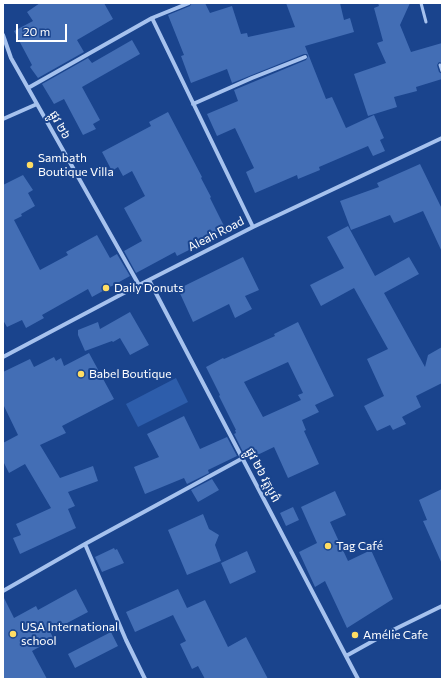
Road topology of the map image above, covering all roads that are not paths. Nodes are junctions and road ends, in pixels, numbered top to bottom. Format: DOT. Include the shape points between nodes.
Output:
graph roads {
  1 [pos="189,3"];
  2 [pos="421,3"];
  3 [pos="152,18"];
  4 [pos="426,22"];
  5 [pos="3,36"];
  6 [pos="306,57"];
  7 [pos="440,66"];
  8 [pos="442,71"];
  9 [pos="28,88"];
  10 [pos="36,104"];
  11 [pos="193,104"];
  12 [pos="3,120"];
  13 [pos="442,138"];
  14 [pos="253,227"];
  15 [pos="149,280"];
  16 [pos="139,285"];
  17 [pos="3,357"];
  18 [pos="243,458"];
  19 [pos="85,544"];
  20 [pos="3,591"];
  21 [pos="442,606"];
  22 [pos="346,656"];
  23 [pos="145,679"];
  24 [pos="358,679"];
  1 -- 3 [label="street"];
  2 -- 4 [label="lane"];
  3 -- 9 [label="street"];
  3 -- 11 [label="street"];
  5 -- 9 [label="street, ផ្លូវ ២៦"];
  6 -- 11 [label="street"];
  7 -- 8 [label="lane"];
  9 -- 10 [label="street, ផ្លូវ ២៦"];
  10 -- 12 [label="street"];
  10 -- 16 [label="street, ផ្លូវ ២៦"];
  11 -- 14 [label="street"];
  13 -- 14 [label="street, Aleah Road"];
  14 -- 15 [label="street, Aleah Road"];
  15 -- 16 [label="street, Aleah Road"];
  15 -- 18 [label="street, ផ្លូវ ២៦ វត្តបូព៌"];
  16 -- 17 [label="street, Aleah Road"];
  18 -- 19 [label="street"];
  18 -- 22 [label="street, ផ្លូវ ២៦ វត្តបូព៌"];
  19 -- 20 [label="street"];
  19 -- 23 [label="street"];
  21 -- 22 [label="street"];
  22 -- 24 [label="street, ផ្លូវ ២៦ វត្តបូព៌"];
}
